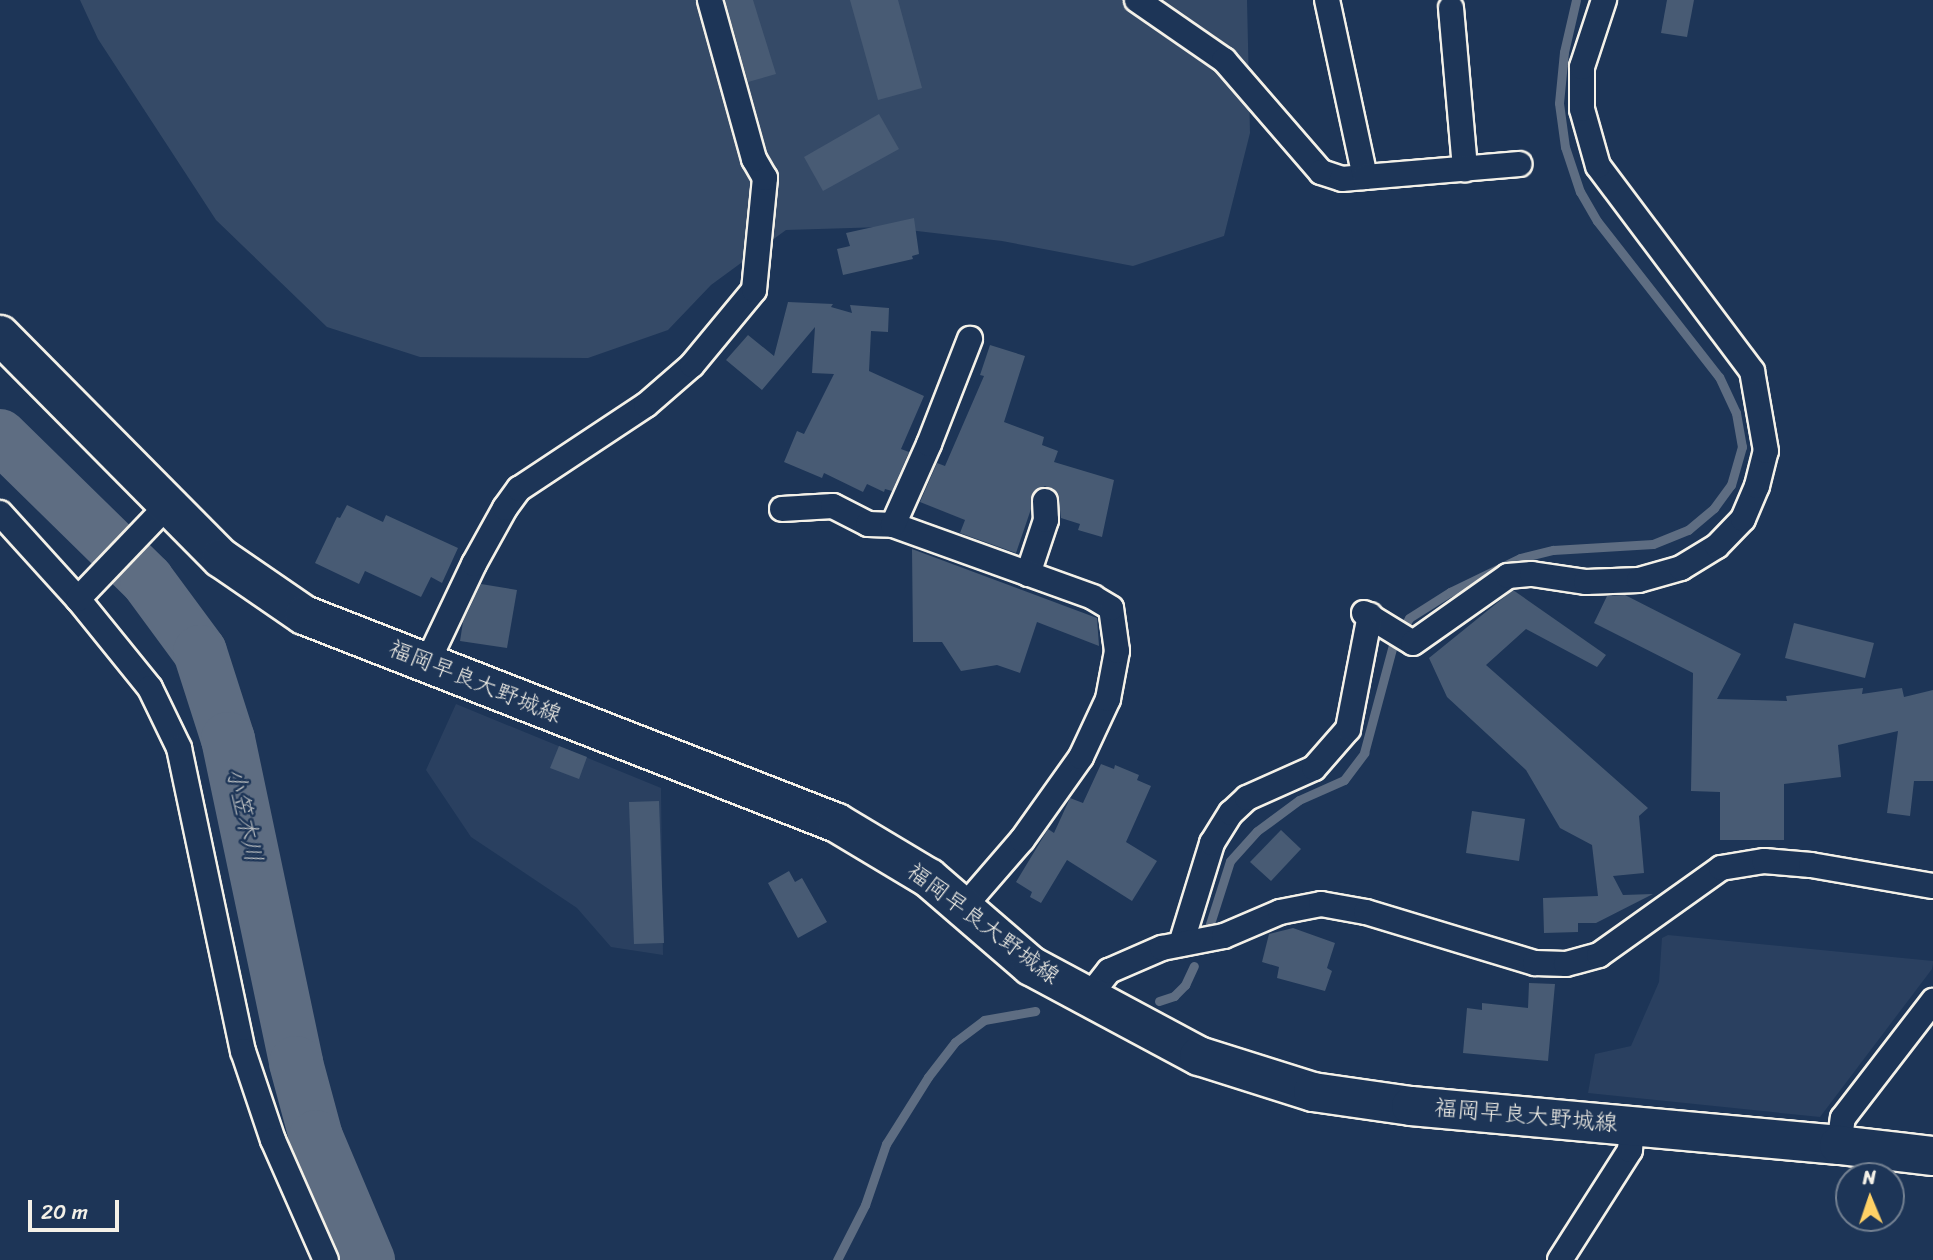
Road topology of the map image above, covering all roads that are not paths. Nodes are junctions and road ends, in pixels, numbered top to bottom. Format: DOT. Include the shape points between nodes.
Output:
graph roads {
  1 [pos="710,0"];
  2 [pos="1137,0"];
  3 [pos="1326,0"];
  4 [pos="1604,0"];
  5 [pos="1451,8"];
  6 [pos="1519,164"];
  7 [pos="1465,169"];
  8 [pos="1365,177"];
  9 [pos="0,335"];
  10 [pos="970,338"];
  11 [pos="1045,501"];
  12 [pos="167,506"];
  13 [pos="782,509"];
  14 [pos="0,513"];
  15 [pos="893,525"];
  16 [pos="1028,574"];
  17 [pos="78,599"];
  18 [pos="427,663"];
  19 [pos="1933,886"];
  20 [pos="963,908"];
  21 [pos="1181,944"];
  22 [pos="1087,999"];
  23 [pos="1933,1001"];
  24 [pos="1632,1126"];
  25 [pos="1839,1145"];
  26 [pos="1933,1156"];
  27 [pos="326,1260"];
  28 [pos="1560,1260"];
  1 -- 18 [label="street" via="754,159 765,178 754,289 692,365 646,405 520,489 474,564"];
  2 -- 8 [label="street" via="1224,60 1321,172 1342,179"];
  3 -- 8 [label="street"];
  4 -- 21 [label="street" via="1582,67 1582,109 1598,166 1752,371 1766,451 1743,519 1717,546 1681,568 1639,580 1586,582 1532,574 1508,576 1413,643 1372,617 1348,729 1314,768 1247,798 1231,813 1212,843"];
  5 -- 7 [label="street"];
  6 -- 7 [label="street"];
  7 -- 8 [label="street"];
  9 -- 12 [label="main road, 福岡早良大野城線"];
  10 -- 15 [label="street"];
  11 -- 16 [label="street" via="1046,520"];
  12 -- 17 [label="street"];
  12 -- 18 [label="main road, 福岡早良大野城線" via="221,558 304,615"];
  13 -- 15 [label="street" via="833,506 868,524"];
  14 -- 17 [label="street"];
  15 -- 16 [label="street"];
  16 -- 20 [label="street" via="1111,608 1117,652 1113,675 1108,699 1080,757 1023,840"];
  17 -- 27 [label="street" via="149,688 179,748 243,1051 273,1140"];
  18 -- 20 [label="main road, 福岡早良大野城線" via="837,823 929,878"];
  19 -- 21 [label="street" via="1764,861 1721,868 1599,955 1566,964 1535,963 1366,912 1321,904 1280,912 1224,936"];
  20 -- 22 [label="main road, 福岡早良大野城線" via="1031,966"];
  21 -- 22 [label="street" via="1109,971"];
  22 -- 24 [label="main road, 福岡早良大野城線" via="1199,1056 1313,1091 1411,1106"];
  23 -- 25 [label="street" via="1843,1118"];
  24 -- 25 [label="main road, 福岡早良大野城線"];
  24 -- 28 [label="street" via="1630,1150"];
  25 -- 26 [label="main road, 福岡早良大野城線"];
}
